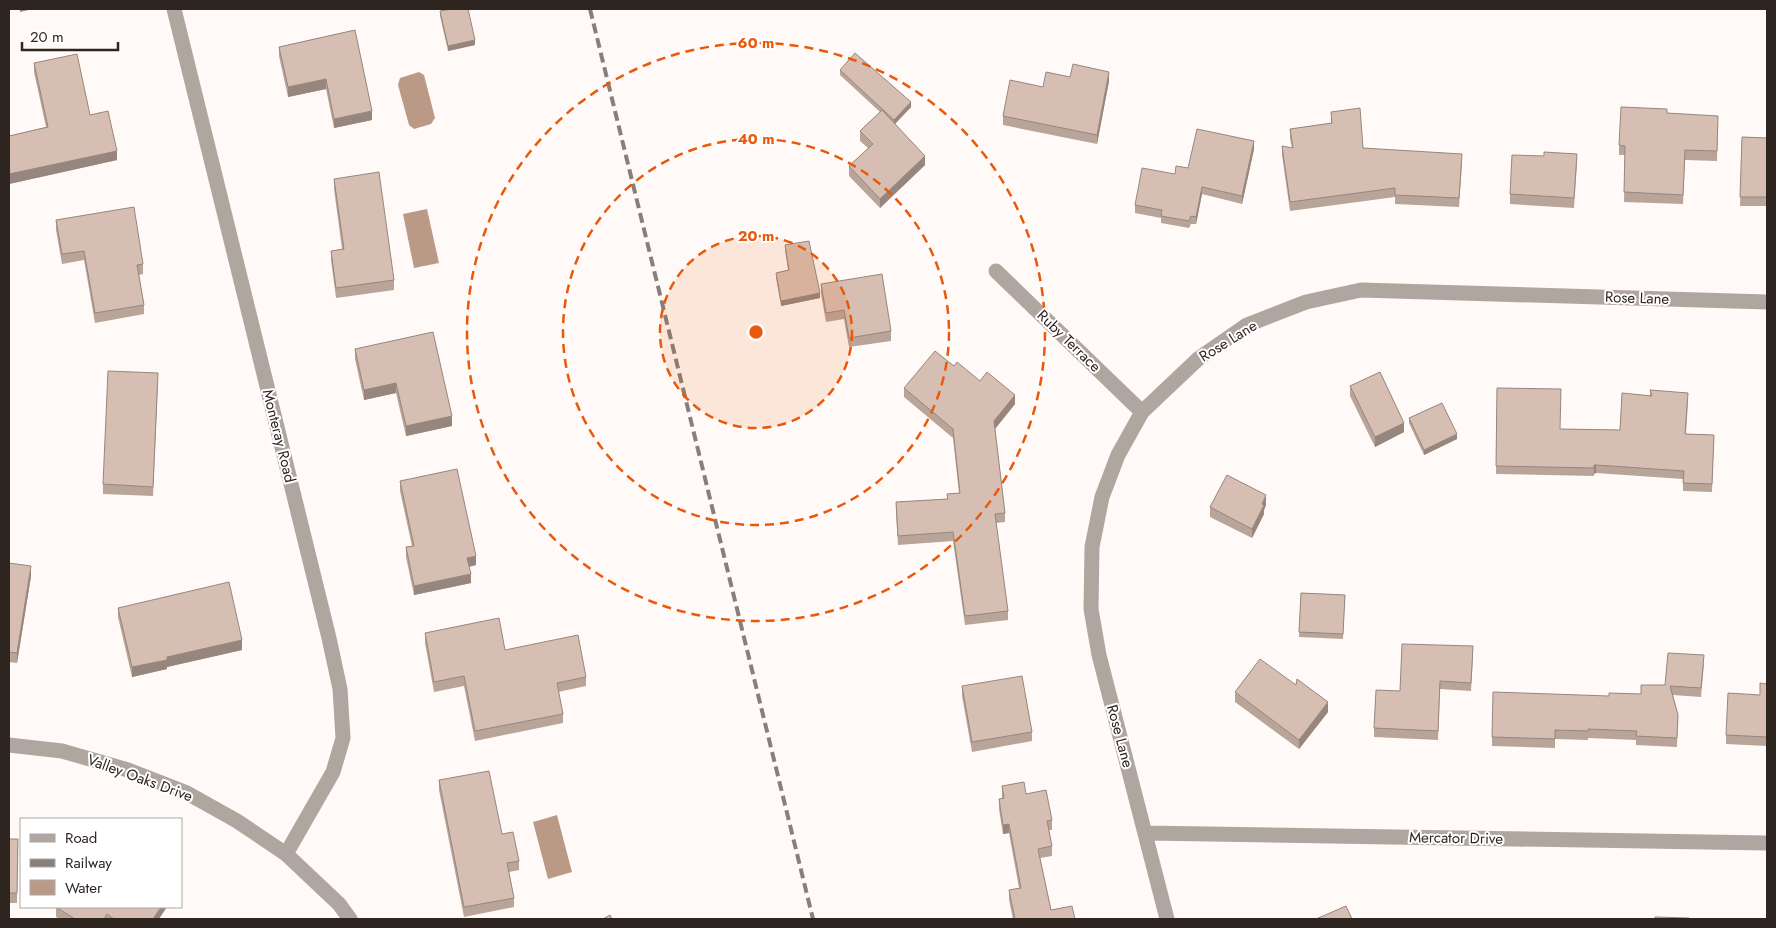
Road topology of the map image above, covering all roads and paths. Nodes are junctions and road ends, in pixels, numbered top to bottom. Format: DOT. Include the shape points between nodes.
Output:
graph roads {
  1 [pos="174,9"];
  2 [pos="996,271"];
  3 [pos="1767,302"];
  4 [pos="1142,412"];
  5 [pos="9,745"];
  6 [pos="1145,833"];
  7 [pos="1767,843"];
  8 [pos="286,854"];
  9 [pos="350,919"];
  10 [pos="1167,919"];
  1 -- 8 [label="street, Monteray Road" via="340,689 343,738 333,772"];
  2 -- 4 [label="street, Ruby Terrace"];
  3 -- 4 [label="street, Rose Lane" via="1361,290 1306,302 1247,326 1198,359"];
  4 -- 6 [label="street, Rose Lane" via="1118,455 1102,497 1092,547 1091,609 1099,656"];
  5 -- 8 [label="street, Valley Oaks Drive" via="62,751 128,770 187,793"];
  6 -- 7 [label="street, Mercator Drive"];
  6 -- 10 [label="street, Rose Lane"];
  8 -- 9 [label="street, Valley Oaks Drive" via="339,904"];
}
